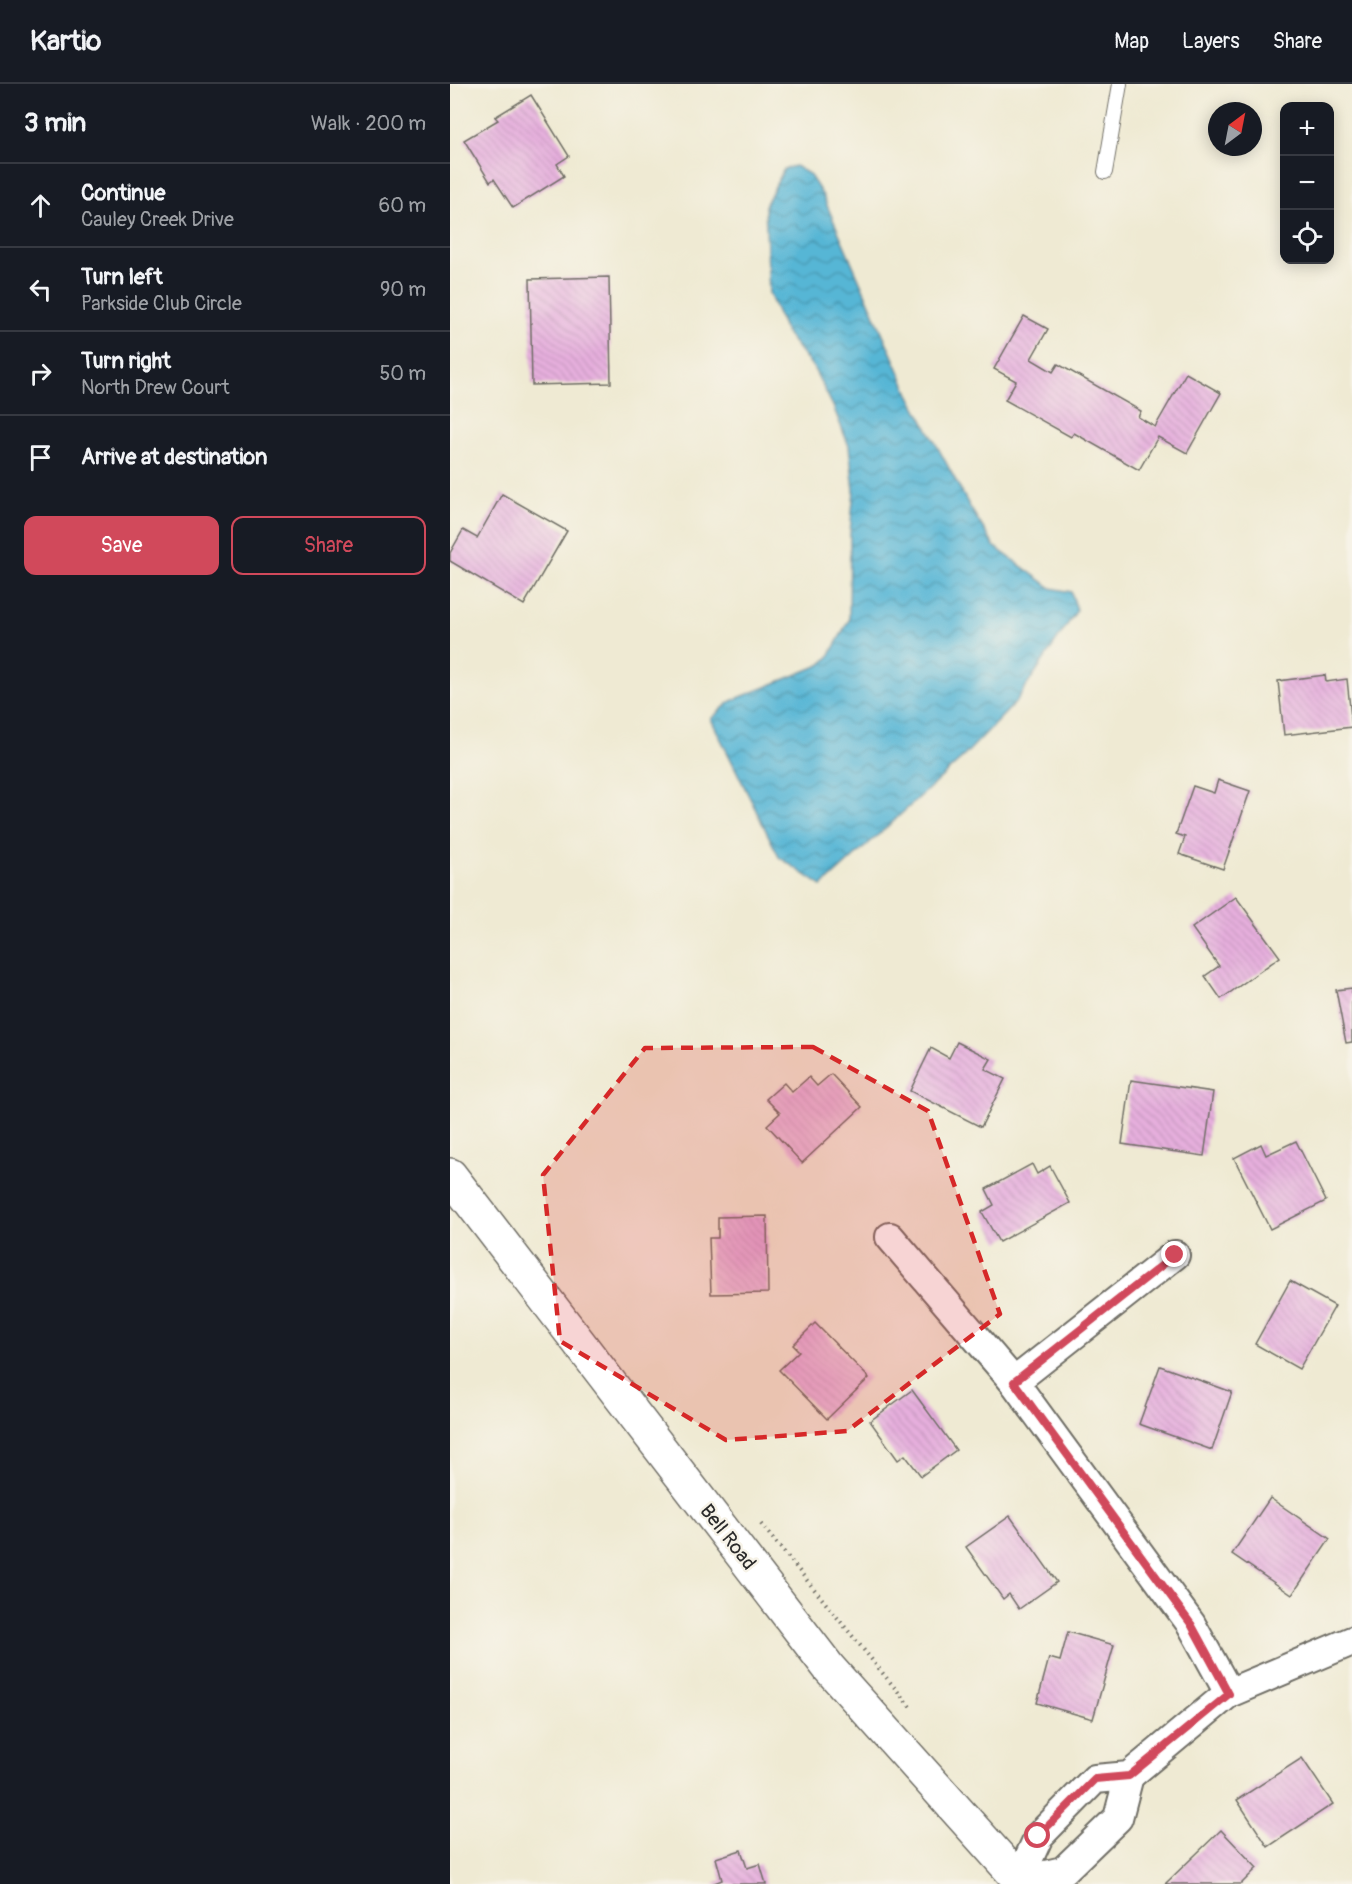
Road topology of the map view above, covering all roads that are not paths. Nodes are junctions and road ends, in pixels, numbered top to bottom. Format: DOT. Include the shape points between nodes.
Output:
graph roads {
  1 [pos="1120,84"];
  2 [pos="1105,172"];
  3 [pos="450,1175"];
  4 [pos="890,1238"];
  5 [pos="1175,1255"];
  6 [pos="1014,1382"];
  7 [pos="1352,1641"];
  8 [pos="1229,1694"];
  9 [pos="1129,1776"];
  10 [pos="1020,1883"];
  1 -- 2 [label="lane"];
  3 -- 10 [label="street, Bell Road" via="829,1668"];
  4 -- 6 [label="street"];
  5 -- 6 [label="street"];
  6 -- 8 [label="street" via="1191,1624"];
  7 -- 8 [label="street"];
  8 -- 9 [label="street"];
  9 -- 10 [label="street" via="1118,1818 1063,1871"];
  9 -- 10 [label="street" via="1095,1779 1038,1836"];
}
